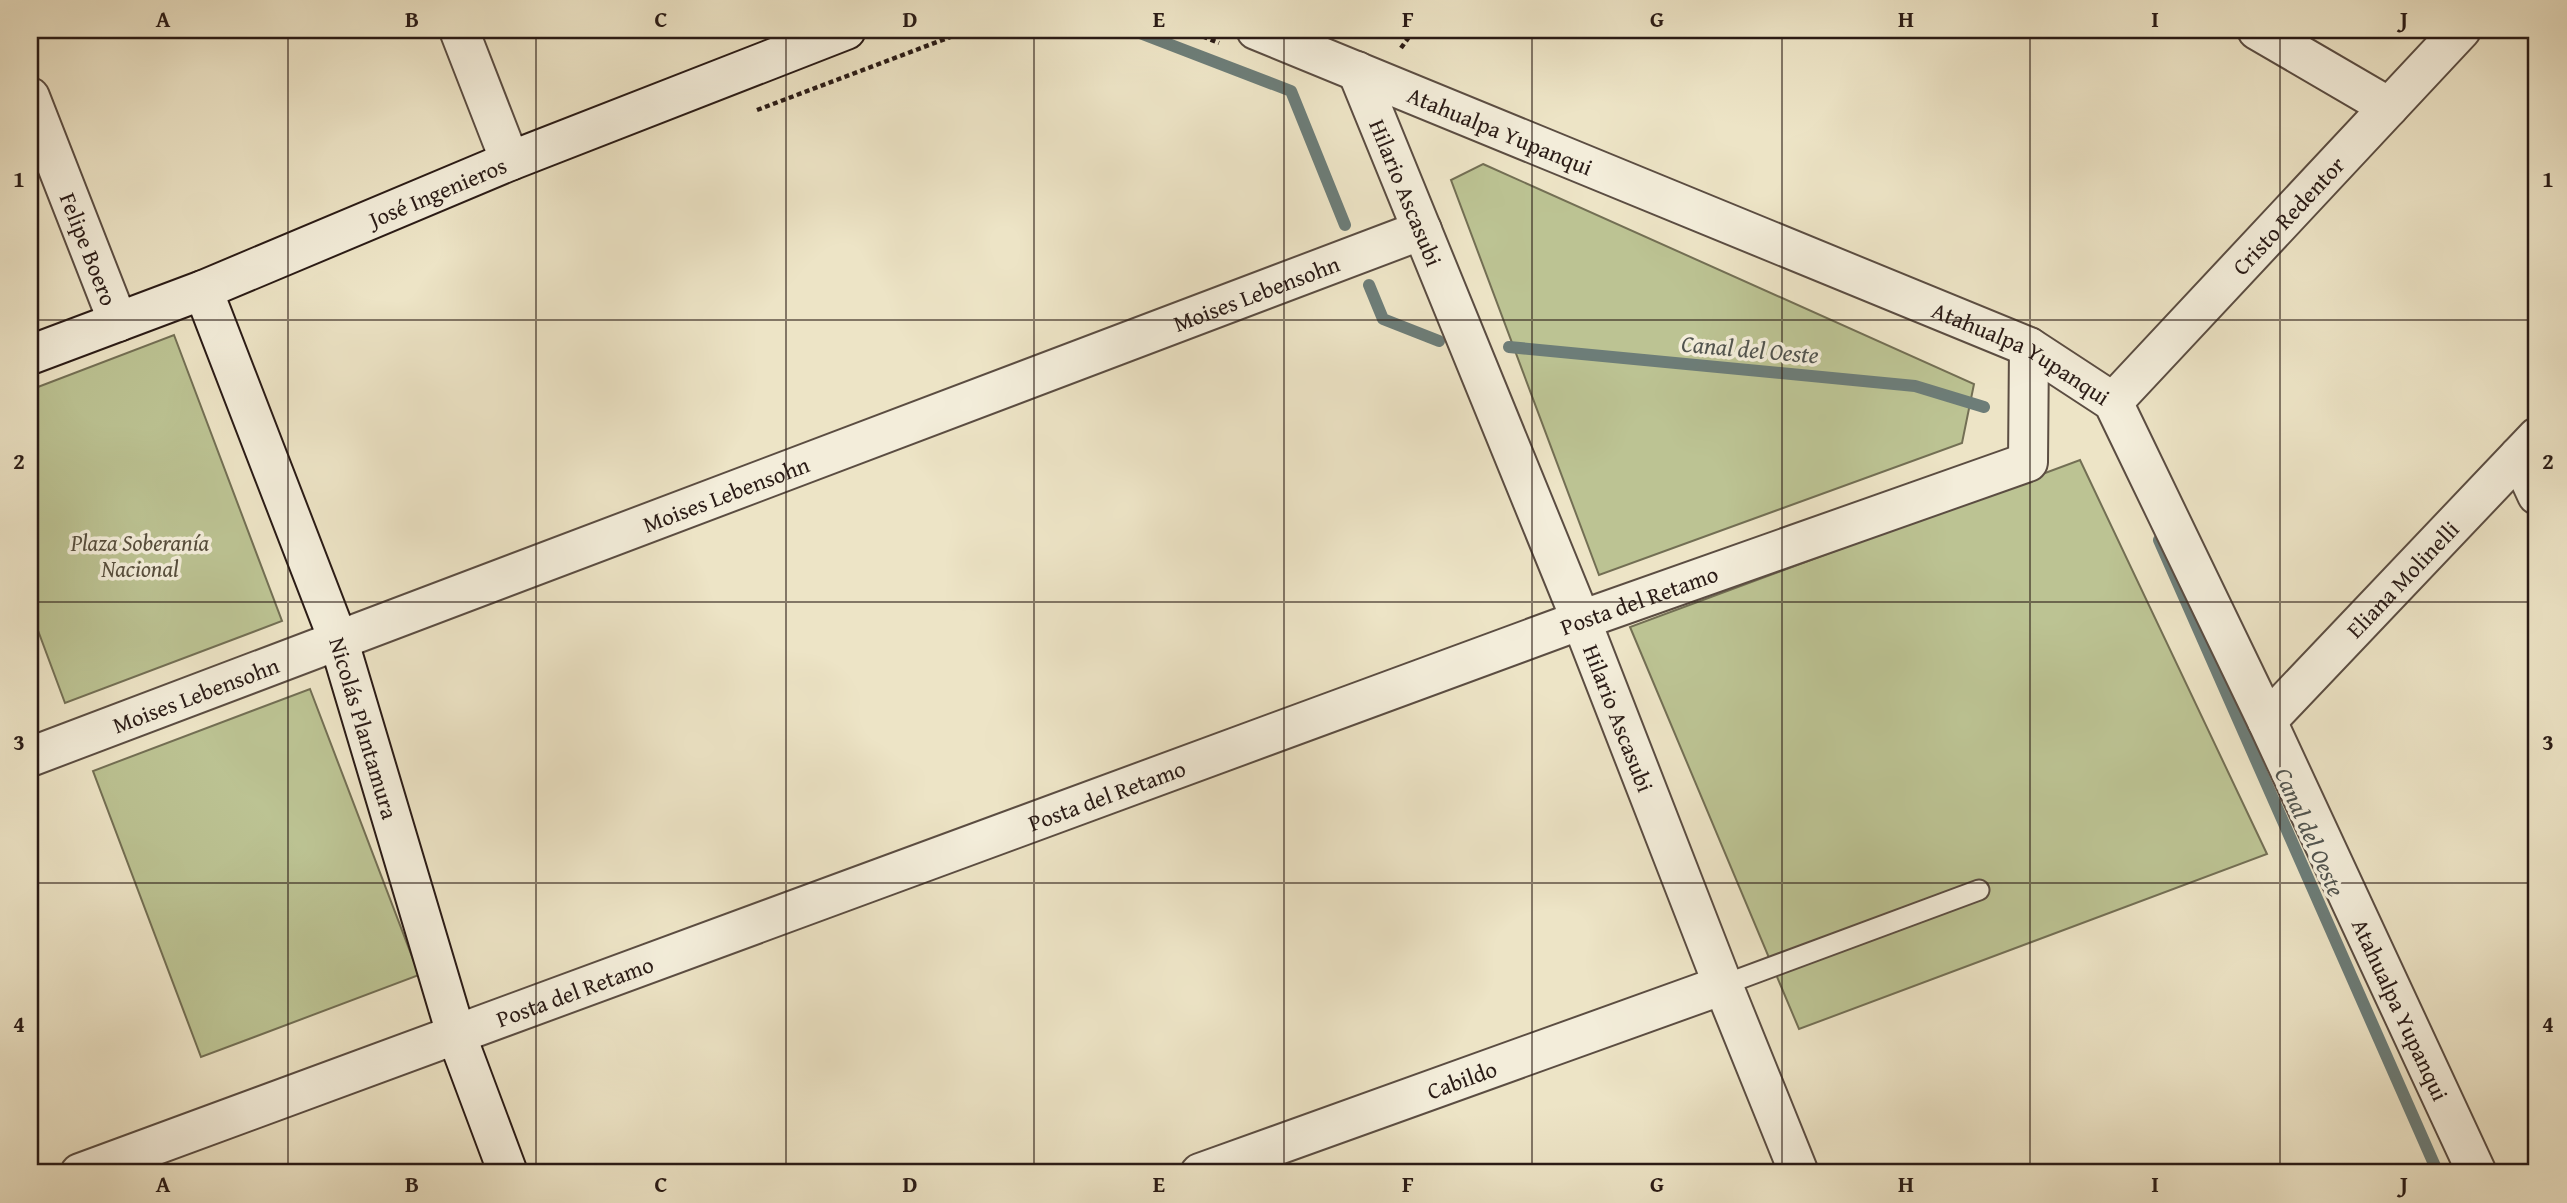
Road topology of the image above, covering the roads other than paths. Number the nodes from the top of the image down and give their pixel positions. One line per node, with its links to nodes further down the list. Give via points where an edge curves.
1 (459, 30): 9 (street)
2 (846, 30): 9 (street, José Ingenieros)
3 (1256, 30): 6 (street, Atahualpa Yupanqui)
4 (2258, 30): 8 (street)
5 (2461, 30): 8 (street, Cristo Redentor)
6 (1357, 71): 10 (street, Hilario Ascasubi); 13 (street, Atahualpa Yupanqui)
7 (30, 97): 12 (street, Felipe Boero)
8 (2389, 107): 15 (street, Cristo Redentor)
9 (510, 162): 11 (street, José Ingenieros)
10 (1422, 230): 18 (street, Hilario Ascasubi); 19 (street, Moises Lebensohn)
11 (202, 290): 12 (street, José Ingenieros); 19 (street, Nicolás Plantamura)
12 (118, 322): 14 (street, José Ingenieros)
13 (2029, 347): 15 (street, Atahualpa Yupanqui); 18 (street, Posta del Retamo, via 2028,461)
14 (30, 355)
15 (2113, 402): 20 (street, Atahualpa Yupanqui)
16 (2528, 447): 17 (street); 20 (street, Eliana Molinelli)
17 (2537, 495)
18 (1581, 620): 23 (street, Hilario Ascasubi); 24 (street, Posta del Retamo)
19 (339, 642): 21 (street, Moises Lebensohn); 24 (street, Nicolás Plantamura)
20 (2267, 721): 29 (street, Atahualpa Yupanqui)
21 (30, 757)
22 (1979, 890): 23 (lane)
23 (1723, 985): 27 (street, Cabildo); 28 (street, Hilario Ascasubi)
24 (456, 1034): 25 (street, Posta del Retamo); 26 (street, Nicolás Plantamura)
25 (80, 1173)
26 (508, 1173)
27 (1200, 1173)
28 (1799, 1173)
29 (2477, 1173)

